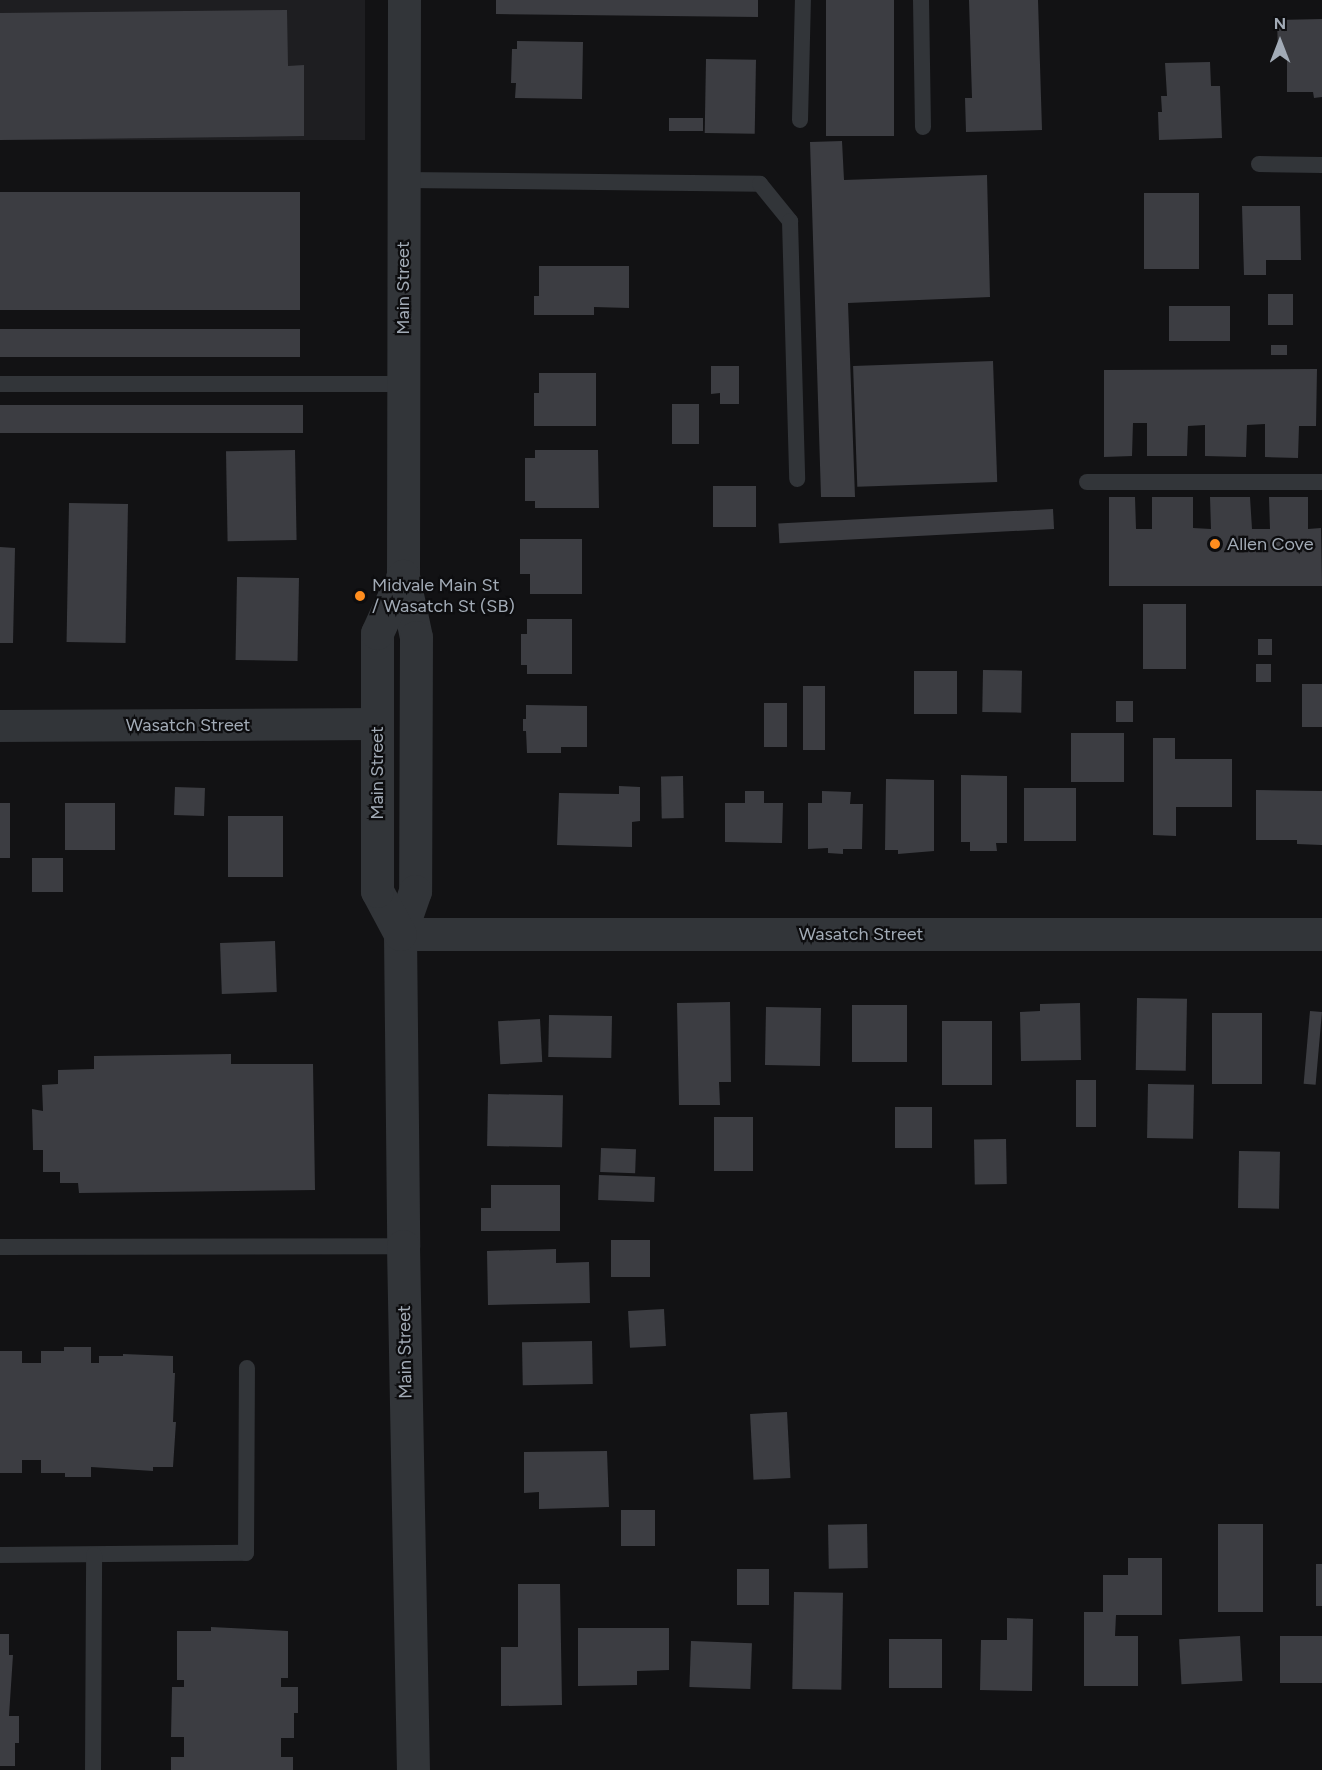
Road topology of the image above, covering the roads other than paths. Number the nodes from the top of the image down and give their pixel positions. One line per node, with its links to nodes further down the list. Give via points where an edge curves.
1 (404, 0): 8 (street, Main Street)
2 (803, 0): 4 (lane)
3 (921, 0): 5 (lane)
4 (800, 120)
5 (923, 127)
6 (1259, 164): 7 (lane)
7 (1322, 165)
8 (404, 180): 10 (street, Main Street); 11 (lane, via 760,184 790,221)
9 (0, 384): 10 (lane)
10 (403, 384): 14 (street, Main Street)
11 (797, 479)
12 (1087, 482): 13 (lane)
13 (1322, 482)
14 (403, 576): 15 (street, Main Street, via 377,633); 17 (street, Main Street, via 416,637 415,891)
15 (377, 724): 16 (street, Wasatch Street); 17 (street, Main Street, via 377,891)
16 (0, 726)
17 (400, 933): 18 (street, Wasatch Street); 19 (street, Main Street)
18 (1322, 933)
19 (403, 1246): 20 (lane); 25 (street, Main Street)
20 (0, 1247)
21 (247, 1368): 23 (lane, via 246,1553)
22 (0, 1555): 23 (lane)
23 (94, 1555): 24 (lane)
24 (93, 1770)
25 (413, 1770)

